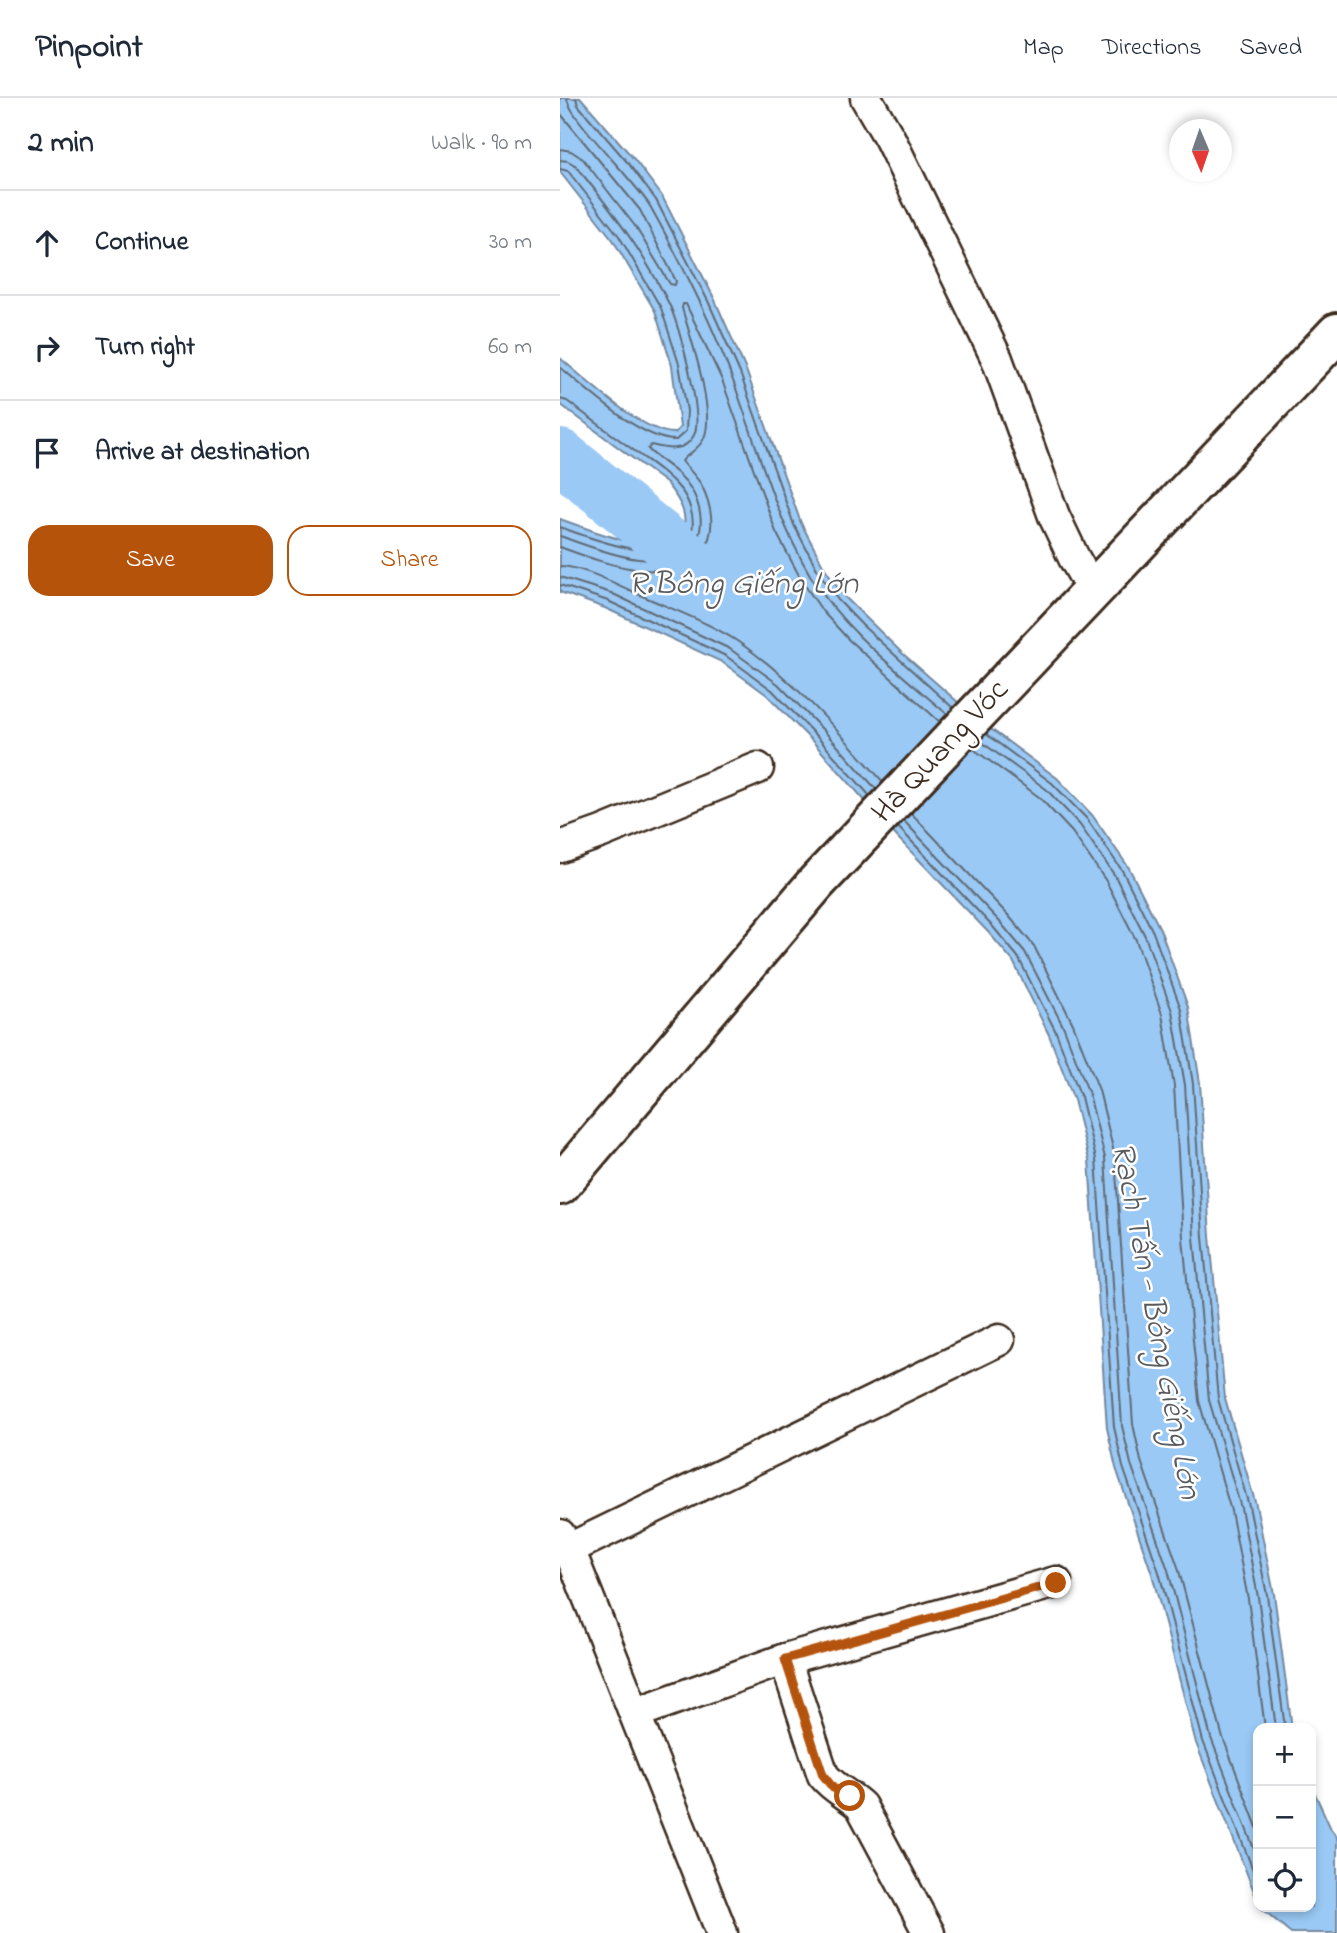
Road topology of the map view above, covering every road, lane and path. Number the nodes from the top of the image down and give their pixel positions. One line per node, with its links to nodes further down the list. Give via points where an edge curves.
1 (866, 98): 3 (street, via 997,359 1054,516)
2 (1337, 334): 3 (street, Hà Quang Vóc)
3 (1093, 591): 6 (street, Hà Quang Vóc, via 817,883)
4 (758, 768): 5 (street)
5 (560, 847)
6 (560, 1185)
7 (999, 1340): 8 (street)
8 (565, 1542): 11 (street)
9 (1056, 1583): 10 (street)
10 (785, 1659): 11 (street); 13 (street, via 823,1775 833,1788 861,1806)
11 (636, 1713): 12 (street)
12 (722, 1933)
13 (929, 1933)

